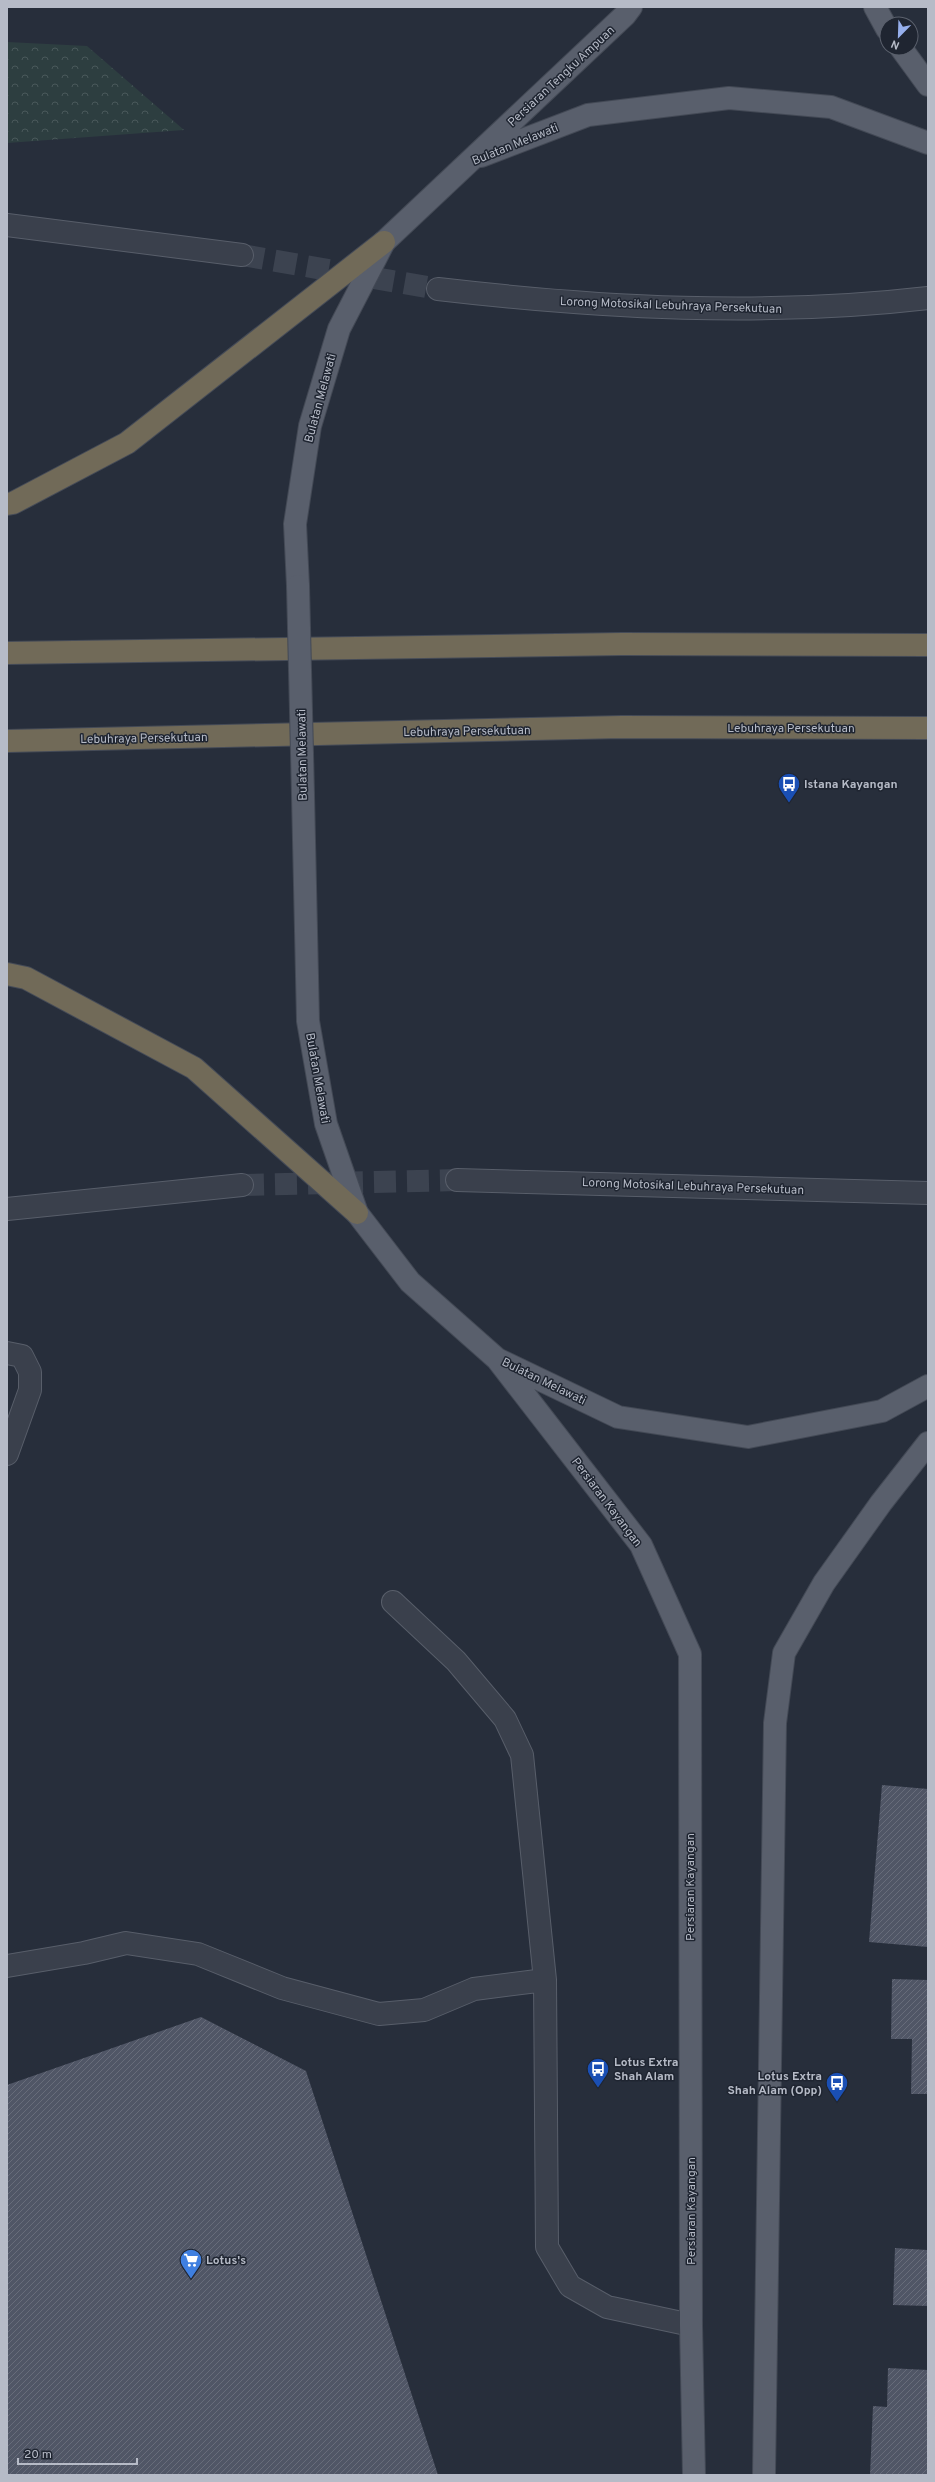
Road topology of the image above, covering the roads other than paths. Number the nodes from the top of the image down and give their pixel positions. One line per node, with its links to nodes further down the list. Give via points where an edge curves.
1 (631, 7): 7 (main road, Persiaran Tengku Ampuan)
2 (875, 7): 3 (main road)
3 (880, 16)
4 (907, 56): 5 (main road)
5 (928, 85)
6 (928, 143): 7 (main road, Bulatan Melawati, via 831,107 729,98 588,115)
7 (471, 160): 9 (main road, Bulatan Melawati)
8 (7, 225): 10 (lane)
9 (384, 242): 13 (highway, via 127,443); 23 (main road, Bulatan Melawati, bridge, via 339,329 310,426 295,524 308,1021 326,1124)
10 (242, 255)
11 (438, 290): 12 (lane, Lorong Motosikal Lebuhraya Persekutuan, via 621,305 764,310 880,304)
12 (928, 298)
13 (7, 504)
14 (928, 645): 15 (highway, via 622,644)
15 (7, 653)
16 (928, 728): 17 (highway, Lebuhraya Persekutuan, via 622,727)
17 (7, 741)
18 (7, 974): 23 (highway, via 26,978 194,1068)
19 (457, 1180): 21 (lane, Lorong Motosikal Lebuhraya Persekutuan)
20 (242, 1185): 22 (lane)
21 (928, 1193)
22 (7, 1209)
23 (357, 1213): 25 (main road, Bulatan Melawati, via 410,1282)
24 (7, 1353): 28 (lane, via 22,1356 30,1372 30,1390)
25 (497, 1359): 26 (main road, Bulatan Melawati, via 618,1417 748,1437 882,1410); 32 (main road, Persiaran Kayangan, via 641,1546 690,1654)
26 (928, 1386)
27 (928, 1443): 34 (main road, via 824,1583 784,1653 775,1723)
28 (7, 1454)
29 (393, 1602): 31 (lane, via 456,1660 505,1718 522,1755)
30 (7, 1966): 31 (lane, via 126,1943 198,1954 282,1988 379,2014 424,2010 474,1989)
31 (545, 1980): 32 (lane, via 547,2247 570,2286 607,2307)
32 (692, 2325): 33 (main road, Persiaran Kayangan)
33 (694, 2475)
34 (764, 2475)

